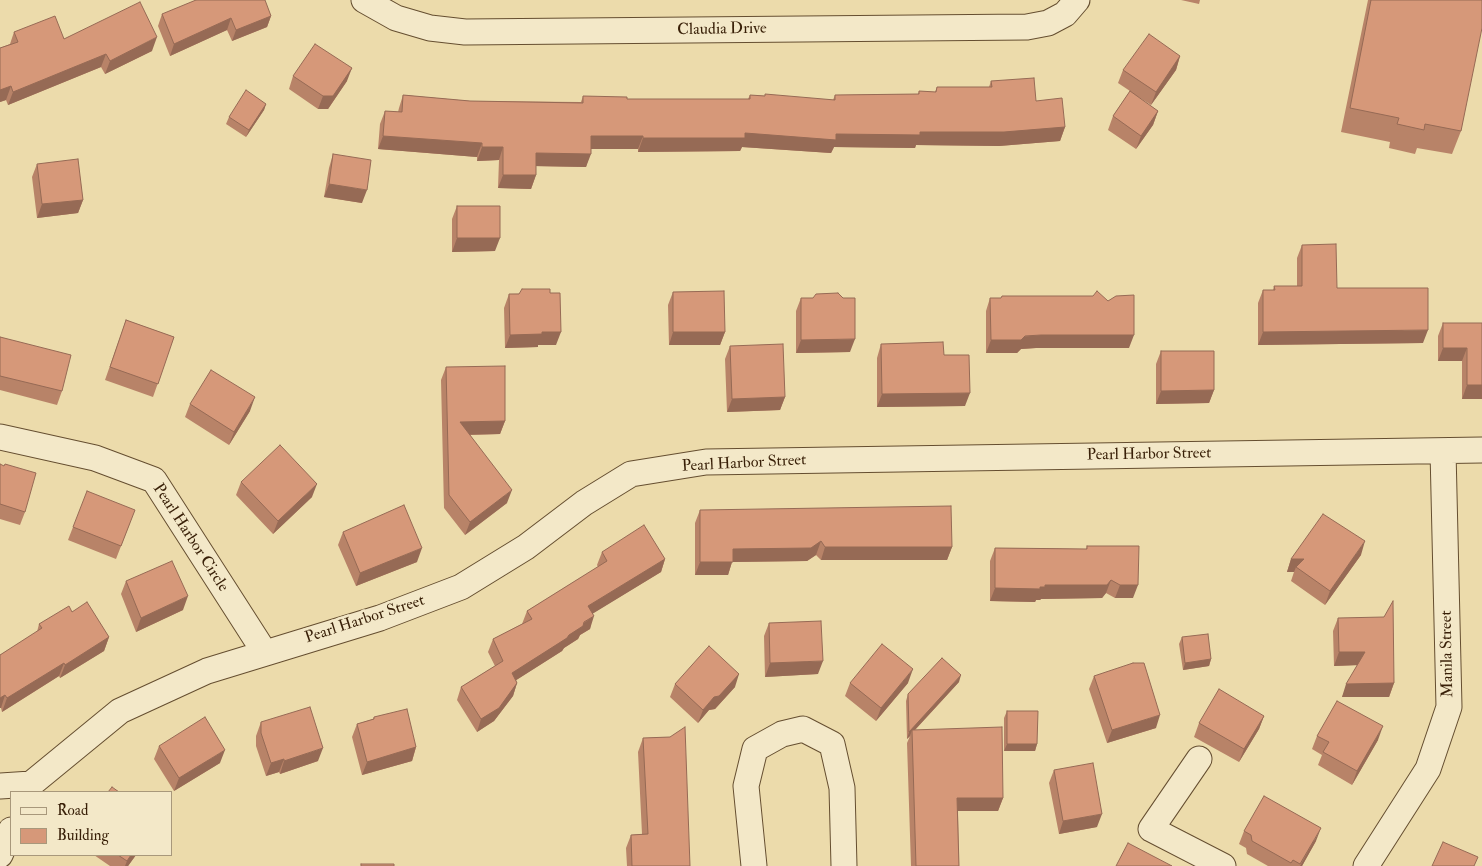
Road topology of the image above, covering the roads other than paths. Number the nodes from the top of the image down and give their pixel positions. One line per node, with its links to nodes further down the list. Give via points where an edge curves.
1 (364, 0): 2 (street, Claudia Drive, via 396,18 422,26 475,32 1026,27 1048,23 1065,14)
2 (1077, 0)
3 (0, 437): 6 (street, Pearl Harbor Circle, via 95,458 154,480)
4 (1482, 450): 5 (street, Pearl Harbor Street)
5 (1443, 451): 6 (street, Pearl Harbor Street, via 706,462 631,474 461,587 380,618); 15 (street, Manila Street, via 1449,707 1428,769)
6 (265, 653): 9 (street, Pearl Harbor Street, via 207,671 120,711)
7 (1199, 758): 14 (street, via 1151,829)
8 (0, 786): 9 (street, Pearl Harbor Street)
9 (29, 788)
10 (10, 832): 11 (street)
11 (0, 855)
12 (754, 866): 13 (street, via 746,786 755,749 782,734 803,729 832,744 842,788)
13 (844, 866)
14 (1223, 866)
15 (1366, 866)

